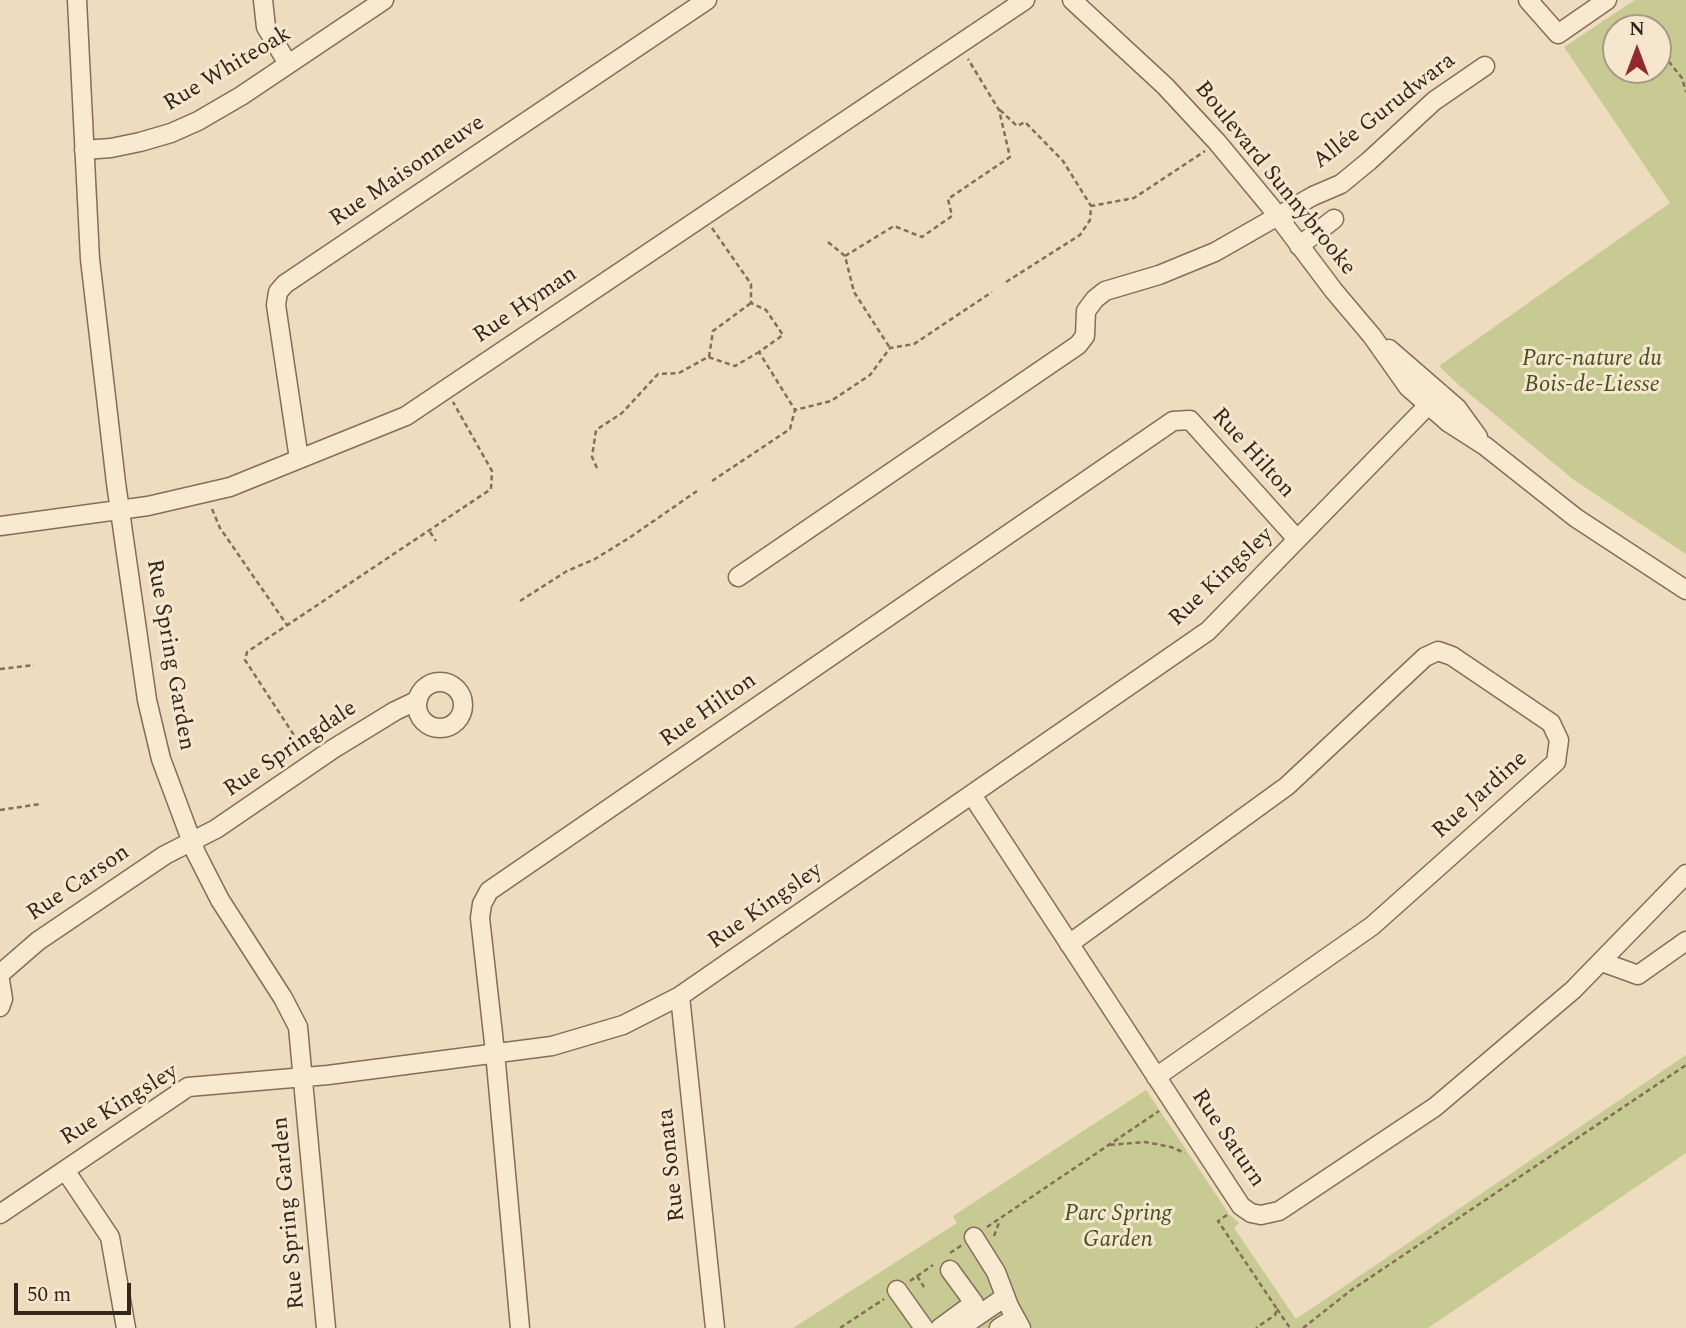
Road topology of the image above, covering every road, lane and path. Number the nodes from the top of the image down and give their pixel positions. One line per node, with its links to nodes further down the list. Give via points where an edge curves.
1 (77, 0): 15 (street, Rue Spring Garden)
2 (263, 0): 10 (street, via 267,27)
3 (384, 0): 10 (street, Rue Whiteoak)
4 (707, 0): 33 (street, Rue Maisonneuve, via 285,284 276,305)
5 (1025, 0): 9 (street, Rue Hyman)
6 (1072, 0): 19 (street, Boulevard Sunnybrooke, via 1177,99)
7 (1528, 0): 8 (street, via 1558,34)
8 (1607, 0)
9 (959, 44): 14 (path); 18 (street, Rue Hyman)
10 (288, 64): 15 (street, Rue Whiteoak, via 184,128 125,146)
11 (1485, 66): 19 (street, Allée Gurudwara, via 1434,101 1341,184)
12 (1672, 66): 13 (path)
13 (1686, 92)
14 (999, 110): 17 (path, via 1017,126 1025,122 1063,161); 23 (path, via 1010,157 948,198 953,216 922,237 894,226)
15 (83, 150): 38 (street, Rue Spring Garden, via 90,259)
16 (1201, 153): 17 (path, via 1134,198)
17 (1091, 206): 24 (path, via 1090,220 1080,235)
18 (704, 216): 26 (path, via 751,284); 30 (street, Rue Hyman)
19 (1278, 217): 22 (street, Boulevard Sunnybrooke); 43 (street, Allée Gurudwara, via 1214,252 1105,291 1086,311 1085,335 1078,345)
20 (1334, 219): 22 (street)
21 (828, 242): 23 (path)
22 (1299, 246): 31 (street, Boulevard Sunnybrooke, via 1350,311)
23 (845, 256): 27 (path, via 854,292)
24 (1006, 282)
25 (992, 292): 27 (path, via 914,344)
26 (751, 303): 28 (path, via 766,310 783,335); 29 (path, via 713,331)
27 (890, 348): 32 (path, via 870,375 831,401)
28 (759, 352): 29 (path, via 735,366); 32 (path)
29 (708, 357): 34 (path, via 679,373 658,374 622,414 596,430 592,457)
30 (446, 389): 33 (street, Rue Hyman, via 406,416); 40 (path, via 492,471 491,489)
31 (1434, 399): 41 (street, Rue Kingsley); 44 (street, Boulevard Sunnybrooke, via 1457,408 1485,446 1576,518)
32 (795, 410): 35 (path, via 790,429)
33 (299, 459): 37 (street, Rue Hyman)
34 (597, 467)
35 (712, 481)
36 (697, 491): 45 (path, via 629,538)
37 (206, 492): 38 (street, Rue Hyman); 46 (path, via 220,528)
38 (120, 510): 39 (street, Rue Hyman); 54 (street, Rue Spring Garden, via 151,722)
39 (0, 526)
40 (430, 531): 42 (path); 46 (path)
41 (1297, 539): 51 (street, Rue Kingsley, via 1208,631); 63 (street, Rue Hilton, via 1190,420 1173,421 489,891 480,918)
42 (436, 541)
43 (738, 577)
44 (1686, 590)
45 (520, 601)
46 (288, 625): 50 (path, via 247,652 245,660)
47 (34, 665): 48 (path)
48 (0, 669)
49 (418, 700): 50 (street, Rue Springdale)
50 (312, 764): 54 (street, Rue Springdale)
51 (972, 795): 57 (street, Rue Saturn); 61 (street, Rue Kingsley)
52 (41, 804): 53 (path)
53 (0, 810)
54 (191, 841): 59 (street, Rue Carson, via 38,941); 65 (street, Rue Spring Garden, via 220,900 292,1013)
55 (1686, 874): 58 (street, Rue Saturn)
56 (1686, 941): 58 (street, via 1638,975)
57 (1069, 944): 66 (street, Rue Saturn); 66 (street, Rue Jardine, via 1287,786 1425,657 1437,651 1452,656 1551,723 1559,740 1556,762 1372,926)
58 (1602, 962): 66 (street, Rue Saturn, via 1436,1107 1279,1211 1261,1215 1241,1206)
59 (0, 974)
60 (0, 980): 62 (street, via 4,999)
61 (680, 996): 63 (street, Rue Kingsley, via 623,1026 552,1046); 86 (street, Rue Sonata)
62 (0, 1007)
63 (495, 1052): 65 (street, Rue Kingsley); 85 (street, Rue Hilton)
64 (1686, 1065): 93 (path, via 1350,1291)
65 (303, 1077): 70 (street, Rue Kingsley, via 188,1087); 84 (street, Rue Spring Garden)
66 (1156, 1077)
67 (1161, 1109): 68 (path)
68 (1107, 1146): 69 (path, via 1156,1143); 73 (path)
69 (1194, 1158)
70 (65, 1170): 72 (street, Rue Kingsley); 83 (street, via 110,1237)
71 (1231, 1213): 81 (path, via 1218,1221)
72 (0, 1214)
73 (1001, 1217): 74 (path); 75 (path)
74 (974, 1237): 80 (street)
75 (992, 1243)
76 (950, 1270): 88 (street, via 974,1303)
77 (917, 1276): 78 (path)
78 (924, 1287)
79 (897, 1290): 87 (street)
80 (1005, 1297): 82 (street); 89 (street)
81 (1278, 1309): 91 (path); 92 (path)
82 (1018, 1323): 90 (street)
83 (126, 1328)
84 (326, 1328)
85 (520, 1328)
86 (715, 1328)
87 (924, 1328)
88 (940, 1328)
89 (960, 1328)
90 (999, 1328)
91 (1256, 1328)
92 (1290, 1328)
93 (1303, 1328)

